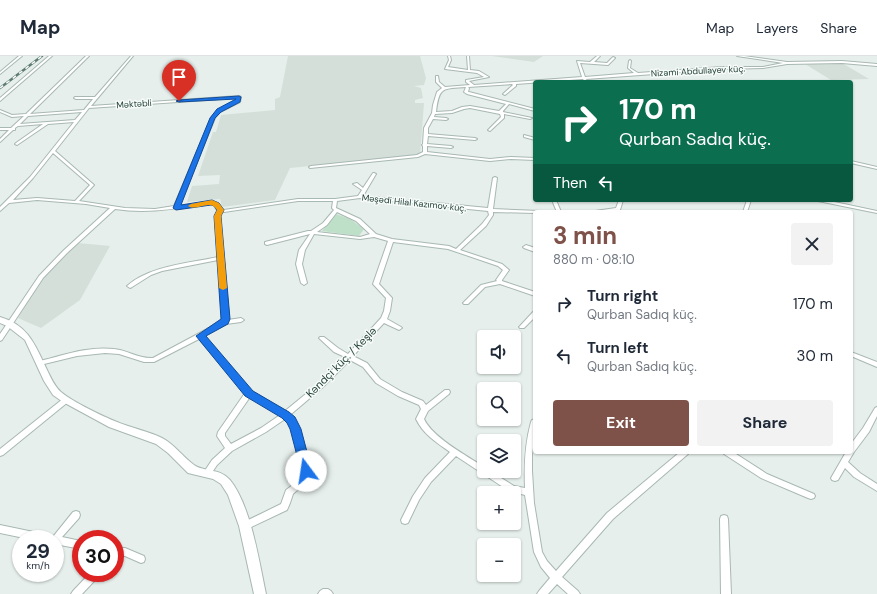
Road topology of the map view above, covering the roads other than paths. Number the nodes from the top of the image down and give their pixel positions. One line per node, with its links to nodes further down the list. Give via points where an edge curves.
1 (21, 56): 15 (street)
2 (51, 56): 27 (street)
3 (88, 56): 36 (street)
4 (132, 56): 26 (street)
5 (449, 56): 14 (street, via 446,68)
6 (468, 56): 14 (street)
7 (599, 56): 11 (street)
8 (738, 56): 12 (street)
9 (614, 58): 11 (street, via 608,64)
10 (630, 61): 16 (street, via 629,68)
11 (591, 63): 18 (street, via 578,62)
12 (787, 63): 13 (street, via 842,62); 16 (street, Nizami Abdullayev küç., via 763,68)
13 (877, 65)
14 (469, 70): 21 (street, via 487,77 467,81)
15 (0, 73)
16 (637, 74): 18 (street, Nizami Abdullayev küç.)
17 (437, 77): 22 (street)
18 (585, 80)
19 (533, 82): 20 (street, Nizami Abdullayev küç.)
20 (513, 83): 21 (street, Nizami Abdullayev küç.); 24 (street)
21 (473, 86): 23 (street, Nizami Abdullayev küç.)
22 (444, 88): 23 (street, Nizami Abdullayev küç.); 33 (street, via 439,92)
23 (467, 88): 28 (street, via 467,93)
24 (505, 94)
25 (76, 98): 26 (street)
26 (96, 98): 29 (street)
27 (0, 100)
28 (508, 104): 30 (street); 34 (street, via 502,109)
29 (88, 107): 32 (street); 73 (street, Məktəbli, via 239,97 239,101 219,110 212,118)
30 (533, 110)
31 (0, 111): 35 (street)
32 (85, 111): 36 (street); 41 (street)
33 (434, 113): 34 (street, via 470,107); 38 (street)
34 (502, 113): 39 (street); 46 (street, via 503,117)
35 (9, 115): 36 (street); 37 (street)
36 (28, 115): 43 (street)
37 (4, 117)
38 (432, 118): 40 (street); 47 (street)
39 (530, 118)
40 (446, 119)
41 (77, 121): 42 (street); 55 (street)
42 (47, 123): 43 (street); 52 (street)
43 (18, 125): 44 (street)
44 (14, 129): 45 (street); 51 (street)
45 (0, 130)
46 (490, 130)
47 (425, 135): 49 (street); 53 (street)
48 (525, 136): 50 (street)
49 (475, 139)
50 (533, 139)
51 (0, 141)
52 (17, 144)
53 (424, 145): 54 (street); 56 (street)
54 (451, 147)
55 (53, 151): 67 (street); 68 (street, via 92,186)
56 (425, 153): 57 (street, via 490,160); 59 (street, via 418,156)
57 (533, 159)
58 (853, 162): 60 (street)
59 (311, 167)
60 (877, 168)
61 (374, 174): 64 (street)
62 (495, 178): 76 (street)
63 (355, 184): 64 (street)
64 (364, 190): 65 (street)
65 (360, 197): 66 (street, Məşədi Hilal Kazımov küç.); 76 (street, Məşədi Hilal Kazımov küç.)
66 (334, 200): 74 (street, Məşədi Hilal Kazımov küç., via 298,200); 75 (street)
67 (9, 202): 68 (street, Məşədi Hilal Kazımov küç., via 37,199); 71 (street)
68 (76, 202): 72 (street, Məşədi Hilal Kazımov küç.)
69 (620, 202): 77 (street, via 618,209)
70 (828, 202): 79 (street)
71 (1, 208)
72 (113, 208): 73 (street, Məşədi Hilal Kazımov küç.); 98 (street, via 41,277)
73 (176, 208): 74 (street, Məşədi Hilal Kazımov küç., via 212,202)
74 (220, 210): 87 (street, via 217,216)
75 (336, 210): 80 (street, via 324,224); 81 (street, via 358,220)
76 (490, 210): 78 (street, Məşədi Hilal Kazımov küç.); 86 (street, via 484,225)
77 (610, 210)
78 (533, 212)
79 (877, 212)
80 (312, 232): 81 (street, via 360,238); 83 (street); 89 (street, via 302,250 299,264)
81 (374, 235): 82 (street)
82 (390, 240): 86 (street); 96 (street, Kəndçi küç. / Keşlə, via 376,284 389,298)
83 (267, 243)
84 (526, 247): 85 (street)
85 (533, 249)
86 (457, 250): 88 (street, via 504,266 506,271)
87 (220, 258): 90 (street, via 161,270); 97 (street)
88 (500, 282): 91 (street); 92 (street, via 483,286)
89 (304, 283)
90 (130, 286)
91 (533, 293)
92 (466, 303)
93 (533, 315): 99 (street)
94 (0, 320): 98 (street)
95 (241, 320): 97 (street)
96 (383, 320): 100 (street); 105 (street, Kəndçi küç. / Keşlə)
97 (225, 322): 101 (street)
98 (10, 324): 103 (street); 106 (street, via 28,339)
99 (522, 327)
100 (399, 328)
101 (200, 336): 106 (street, via 154,360 147,361 122,353 102,351 80,353); 109 (street)
102 (322, 338): 105 (street, via 336,350)
103 (0, 339)
104 (853, 355): 107 (street)
105 (350, 356): 111 (street, via 368,367 378,382 421,403); 113 (street, Kəndçi küç. / Keşlə)
106 (40, 363): 110 (street, via 56,393)
107 (877, 365)
108 (447, 392): 111 (street)
109 (249, 393): 113 (street); 116 (street, via 222,432 221,436)
110 (66, 400): 118 (street); 124 (street, via 112,424 159,441 192,470)
111 (425, 410): 117 (street, via 420,422)
112 (877, 410): 115 (street)
113 (286, 415): 116 (street, Kəndçi küç. / Keşlə); 133 (street, via 296,429 307,477 305,482 289,492 284,507)
114 (533, 431): 128 (street, via 529,450)
115 (853, 447)
116 (229, 448): 124 (street, Kəndçi küç. / Keşlə, via 214,462)
117 (455, 452): 123 (street); 132 (street, via 428,480)
118 (0, 453)
119 (683, 454): 139 (street, via 610,516)
120 (730, 454): 129 (street, via 764,476)
121 (848, 454): 122 (street)
122 (844, 463): 126 (street); 127 (street)
123 (477, 466)
124 (208, 472): 133 (street, via 215,474 229,486)
125 (495, 478): 128 (street, via 512,489)
126 (835, 478)
127 (877, 488)
128 (529, 492): 139 (street, via 540,560)
129 (811, 496)
130 (76, 515): 135 (street)
131 (724, 519): 147 (street)
132 (405, 520)
133 (245, 526): 142 (street)
134 (0, 529): 136 (street)
135 (63, 530)
136 (12, 532)
137 (124, 552): 138 (street)
138 (141, 560)
139 (556, 577): 145 (street); 146 (street)
140 (87, 582): 141 (street)
141 (76, 594)
142 (260, 594)
143 (322, 594): 144 (street)
144 (328, 594)
145 (542, 594)
146 (575, 594)
147 (726, 594)

